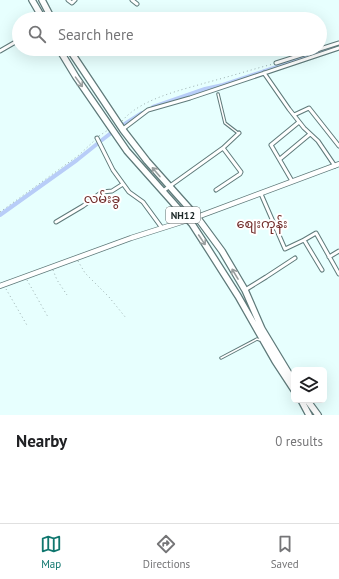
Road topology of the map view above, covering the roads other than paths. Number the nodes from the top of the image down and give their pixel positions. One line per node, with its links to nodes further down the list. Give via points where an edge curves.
1 (42, 0): 8 (highway)
2 (68, 0): 3 (street, via 72,3)
3 (75, 0)
4 (132, 0): 6 (street)
5 (34, 1): 7 (highway)
6 (136, 4)
7 (40, 12)
8 (48, 12)
9 (339, 43): 11 (street)
10 (12, 44): 13 (street)
11 (327, 47)
12 (339, 48): 14 (street)
13 (0, 51)
14 (327, 52)
15 (63, 56): 36 (highway, NH12, one-way to 36, via 127,151)
16 (74, 56): 24 (highway, NH12)
17 (298, 56): 19 (street)
18 (315, 56): 20 (street)
19 (276, 63)
20 (264, 73): 22 (street); 24 (street, via 148,110)
21 (218, 94): 25 (lane, via 225,123)
22 (294, 115): 23 (street); 28 (street, via 309,108)
23 (300, 122): 26 (street); 30 (street, via 271,145)
24 (123, 130): 34 (highway, NH12, one-way to 24)
25 (239, 133): 29 (street)
26 (310, 134): 30 (street); 31 (street)
27 (96, 138): 33 (street)
28 (339, 146)
29 (223, 148): 34 (street); 35 (street, via 241,172)
30 (280, 159): 32 (street)
31 (337, 165): 32 (street)
32 (292, 181): 37 (street)
33 (123, 184): 40 (street, via 112,191 102,192); 41 (street, via 143,202)
34 (170, 188): 36 (street); 38 (highway, NH12)
35 (216, 190)
36 (163, 191): 39 (highway, NH12)
37 (261, 194): 38 (street); 42 (street, via 285,249)
38 (197, 217): 39 (street); 49 (highway, NH12, one-way to 38, via 222,251)
39 (186, 219): 41 (street); 50 (highway, NH12, one-way to 50, via 207,247)
40 (56, 222)
41 (162, 228): 48 (street)
42 (304, 240): 44 (street, via 316,233); 46 (street)
43 (339, 251): 44 (street)
44 (329, 257): 47 (street)
45 (295, 258): 49 (street)
46 (322, 270)
47 (339, 274)
48 (2, 285)
49 (245, 290): 52 (highway, NH12, via 262,329)
50 (264, 341): 51 (lane, via 257,339); 53 (highway, NH12)
51 (221, 358)
52 (291, 377)
53 (291, 385)
54 (302, 403): 56 (highway)
55 (309, 403): 57 (highway)
56 (309, 415)
57 (318, 415)

